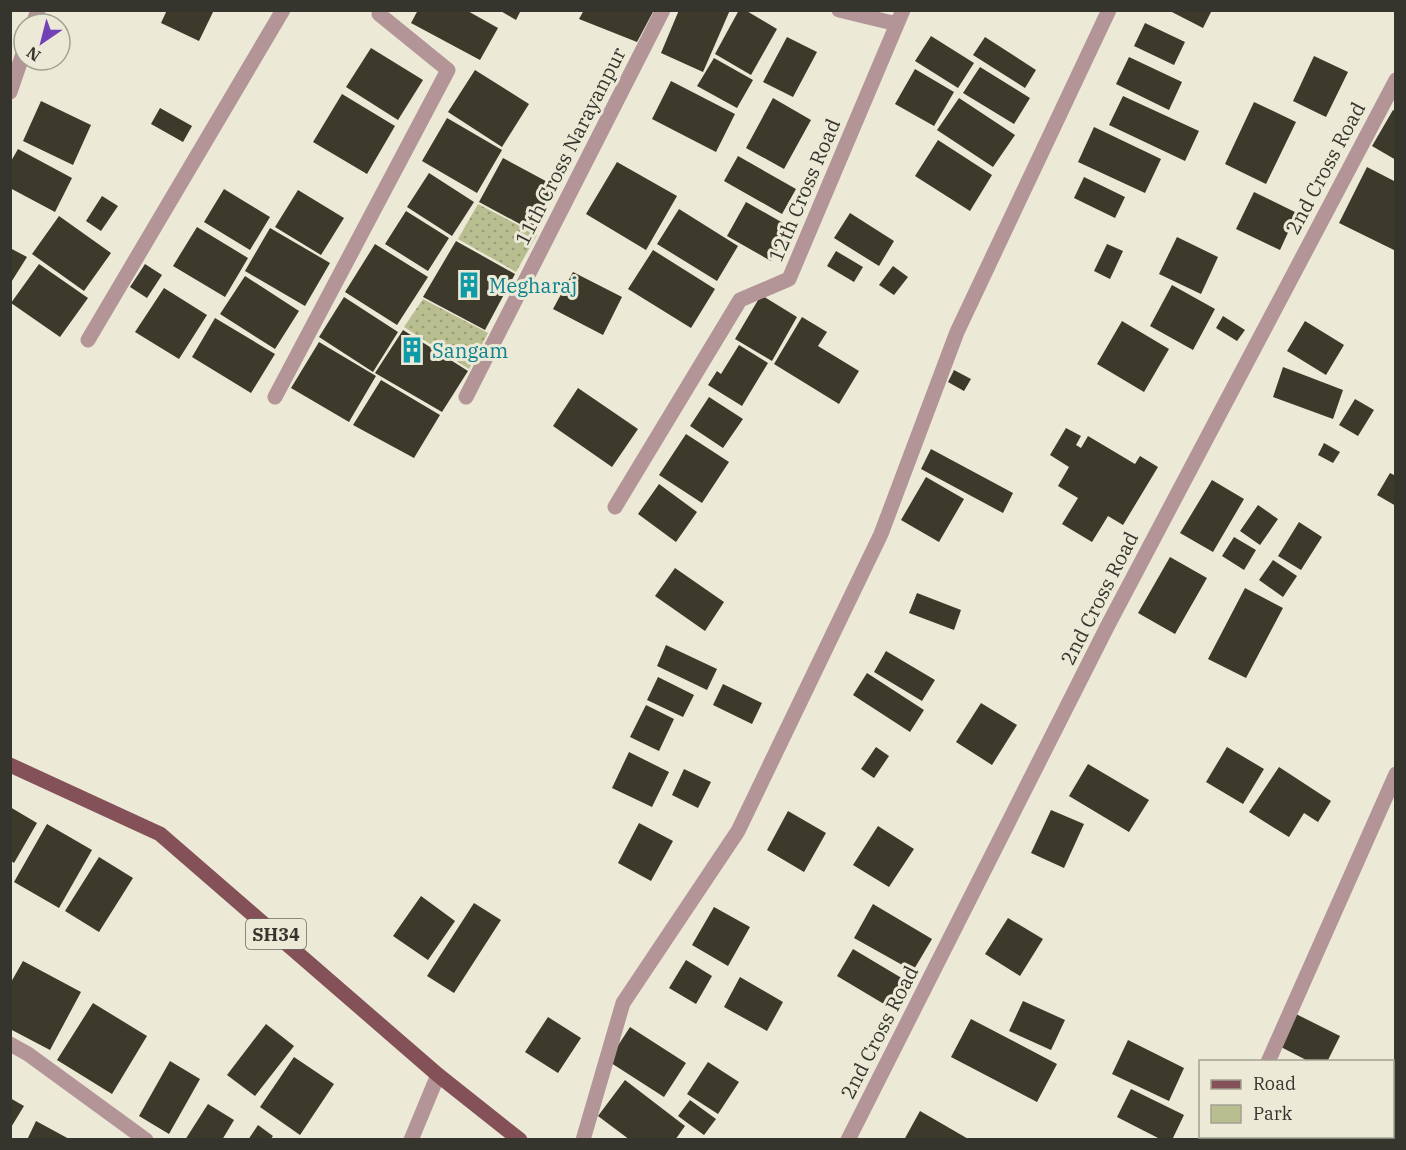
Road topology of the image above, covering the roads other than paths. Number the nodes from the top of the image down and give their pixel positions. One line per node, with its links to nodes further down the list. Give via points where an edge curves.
1 (283, 10): 10 (street)
2 (663, 10): 12 (street, 11th Cross Narayanpur)
3 (839, 10): 6 (street)
4 (1109, 10): 22 (street, via 957,332 881,534 738,831 623,1003)
5 (377, 12): 11 (street, via 448,70)
6 (900, 17): 13 (street, 12th Cross Road, via 789,279 740,300)
7 (17, 72): 9 (street)
8 (1395, 80): 23 (street, 2nd Cross Road, via 1108,625)
9 (10, 92)
10 (88, 340)
11 (275, 397)
12 (466, 397)
13 (615, 507)
14 (10, 765): 18 (main road, SH34, via 160,834)
15 (1395, 774): 17 (street)
16 (10, 1044): 19 (street)
17 (1269, 1060)
18 (438, 1075): 20 (street); 21 (main road, SH34)
19 (146, 1140)
20 (411, 1140)
21 (520, 1140)
22 (583, 1140)
23 (848, 1140)

